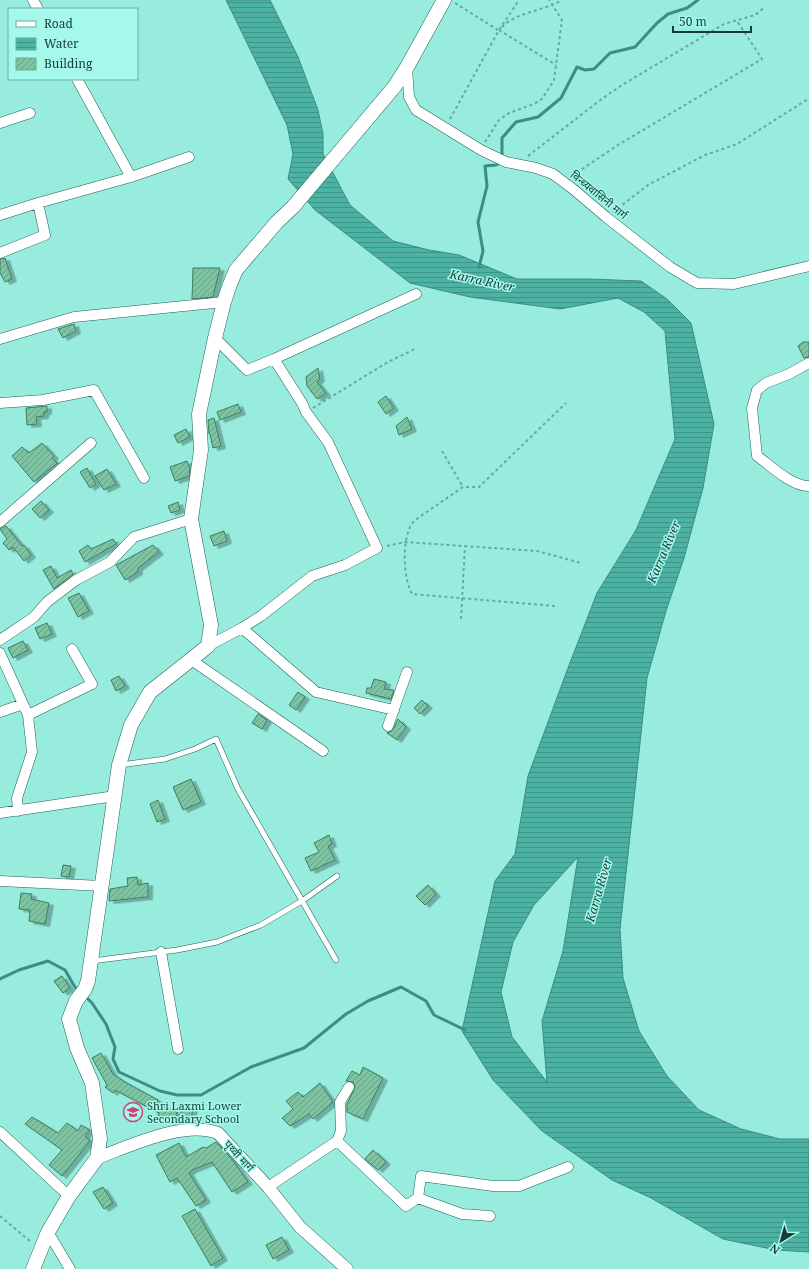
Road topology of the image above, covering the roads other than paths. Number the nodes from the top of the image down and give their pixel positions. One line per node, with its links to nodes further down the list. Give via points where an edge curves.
1 (444, 0): 2 (main road)
2 (407, 67): 11 (street, विन्ध्यवासिनी मार्ग, via 409,97 416,110 481,150 506,162 553,174 670,267 697,283 734,284); 13 (main road, via 395,86 236,270)
3 (78, 80): 7 (street)
4 (30, 113): 5 (street)
5 (0, 123)
6 (189, 157): 7 (street)
7 (131, 177): 8 (street)
8 (38, 203): 9 (street); 10 (street, via 45,235)
9 (0, 215)
10 (0, 253)
11 (809, 266)
12 (416, 294): 16 (street)
13 (224, 302): 14 (main road); 15 (street, via 74,317)
14 (214, 338): 16 (street, via 247,370); 22 (main road, via 199,414 201,450)
15 (0, 339)
16 (274, 359): 24 (street, via 306,412 328,442 377,548 345,565 312,576)
17 (809, 363): 21 (street, via 766,383 757,390 752,408 757,456 781,475 803,486)
18 (0, 403): 20 (street, via 43,400 94,390)
19 (91, 443): 23 (street)
20 (144, 478)
21 (809, 486)
22 (191, 519): 25 (street, via 134,537 110,562 76,580 47,602 34,617); 26 (main road, via 211,625)
23 (0, 522)
24 (242, 628): 26 (street); 32 (street, via 316,692)
25 (0, 640)
26 (208, 646): 29 (main road)
27 (72, 649): 34 (street, via 92,684)
28 (0, 653): 31 (street)
29 (190, 659): 36 (street); 37 (main road, via 150,692 131,725)
30 (407, 672): 32 (street)
31 (23, 704): 33 (street); 34 (street)
32 (394, 710): 35 (street)
33 (0, 712)
34 (28, 715): 39 (street, via 32,752 17,798)
35 (388, 726)
36 (323, 751)
37 (119, 765): 38 (main road); 44 (lane, via 165,759 216,739 238,789)
38 (115, 796): 39 (street); 43 (main road)
39 (18, 811): 40 (street)
40 (0, 813)
41 (337, 876): 44 (lane)
42 (0, 881): 43 (street)
43 (102, 886): 47 (main road)
44 (302, 901): 45 (lane, via 261,925 217,942); 46 (lane)
45 (161, 952): 47 (lane); 48 (street)
46 (336, 960)
47 (91, 961): 52 (main road, via 85,989 76,1001 69,1019 77,1048 92,1083 100,1139)
48 (178, 1049)
49 (349, 1087): 51 (street, via 340,1102 341,1131)
50 (0, 1132): 55 (street)
51 (337, 1141): 54 (street); 56 (street, via 406,1206)
52 (97, 1158): 54 (street, पृथ्वी मार्ग, via 157,1136 192,1129 210,1130 218,1133); 55 (main road)
53 (568, 1167): 56 (street, via 519,1186 493,1186 421,1176)
54 (268, 1186): 61 (street, पृथ्वी मार्ग, via 300,1227)
55 (69, 1196): 58 (main road)
56 (418, 1198): 57 (street, via 462,1214)
57 (490, 1216)
58 (48, 1232): 59 (main road); 60 (street)
59 (33, 1269)
60 (70, 1269)
61 (347, 1269)

